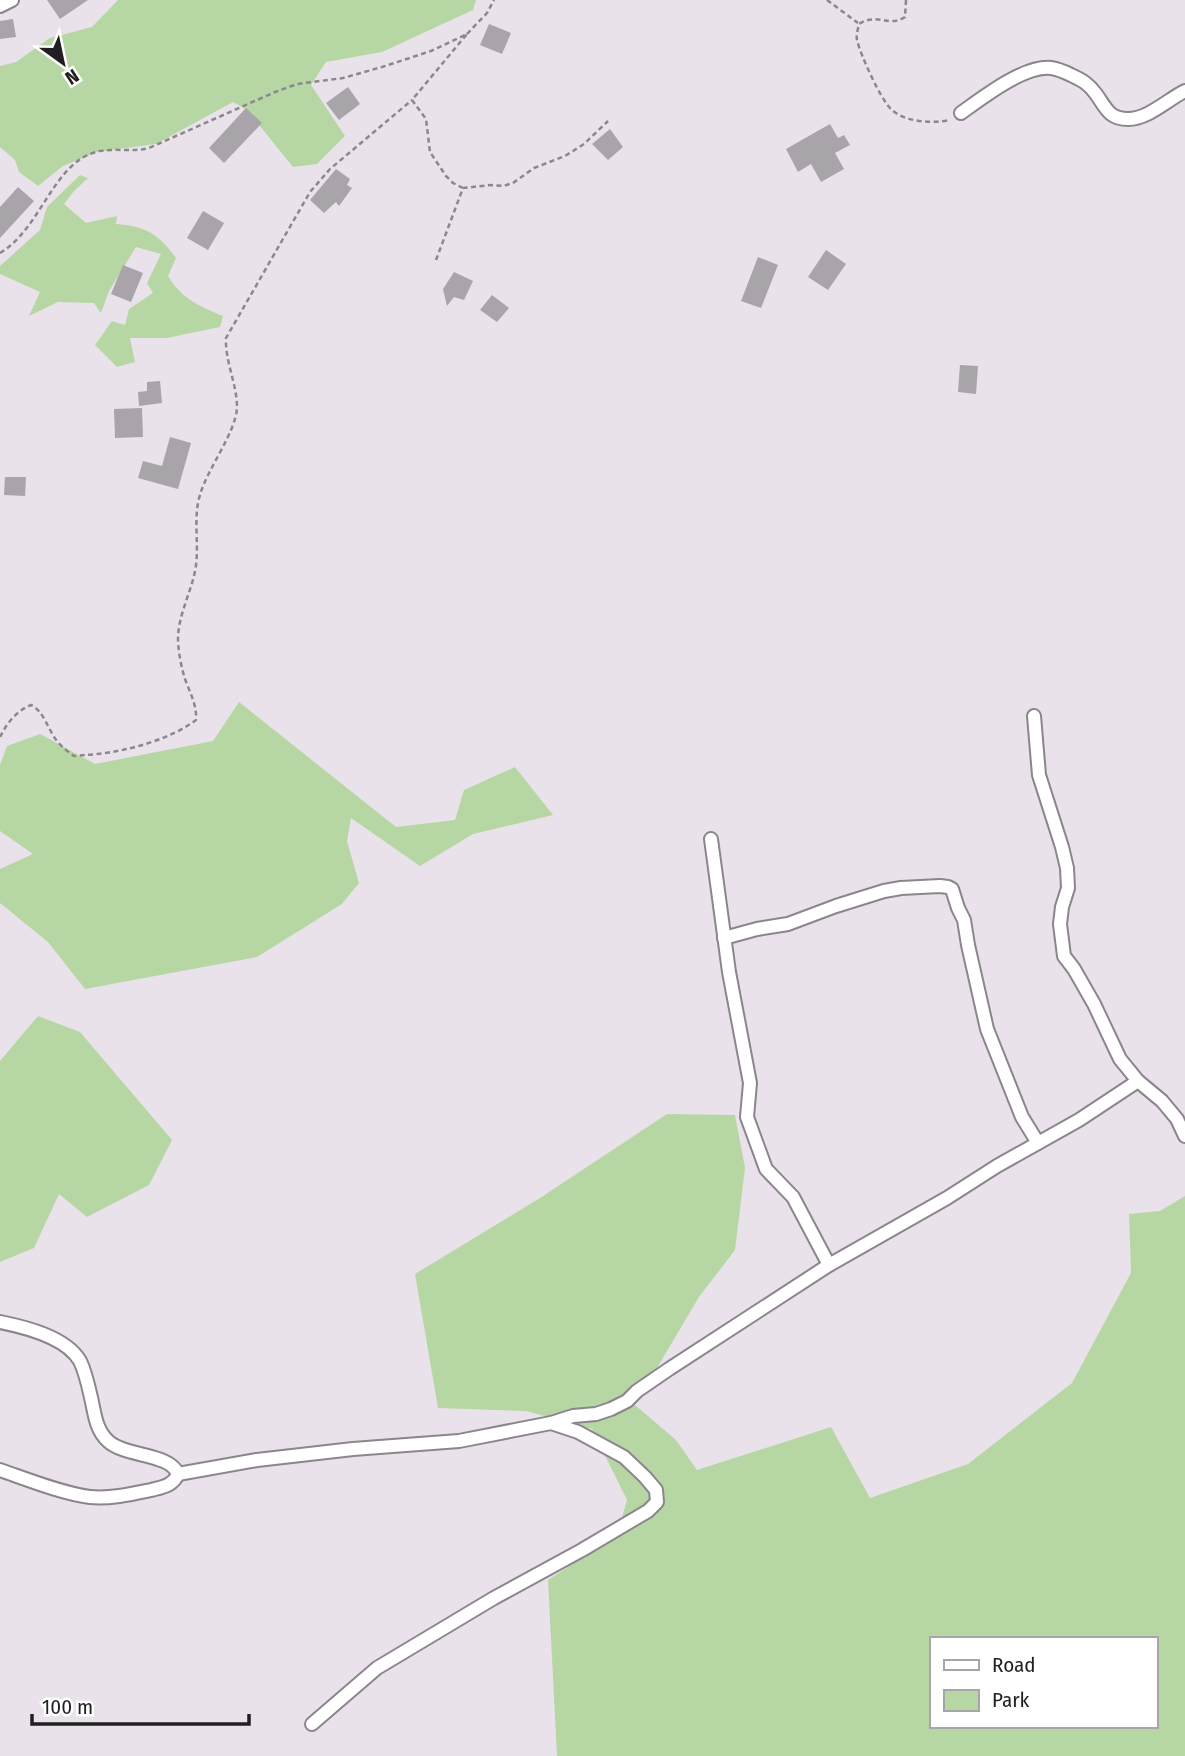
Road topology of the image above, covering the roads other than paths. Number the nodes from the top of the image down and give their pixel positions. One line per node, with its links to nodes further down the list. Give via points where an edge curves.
1 (12, 0): 2 (street)
2 (0, 6)
3 (1185, 91): 4 (street, via 1141,117 1118,118 1111,116 1085,81 1049,67 1013,79)
4 (961, 113)
5 (1034, 716): 8 (street, via 1039,775 1067,868 1069,888 1060,924 1064,957 1126,1069)
6 (711, 839): 7 (street)
7 (724, 939): 10 (street, via 788,924 884,891 948,887 964,920 987,1030 1022,1117); 11 (street, via 750,1083 747,1117 766,1169 793,1197)
8 (1139, 1081): 9 (street, via 1162,1101); 10 (street)
9 (1185, 1136)
10 (1038, 1143): 11 (street)
11 (829, 1265): 13 (street, via 669,1368 627,1401 596,1414)
12 (0, 1322): 15 (street, via 65,1345 85,1374 97,1427 106,1440 116,1448 165,1461)
13 (551, 1423): 15 (street, via 459,1441 284,1457); 16 (street, via 624,1457 656,1490 657,1502 377,1668)
14 (0, 1470): 15 (street, via 90,1497 166,1486)
15 (178, 1474)
16 (312, 1724)

